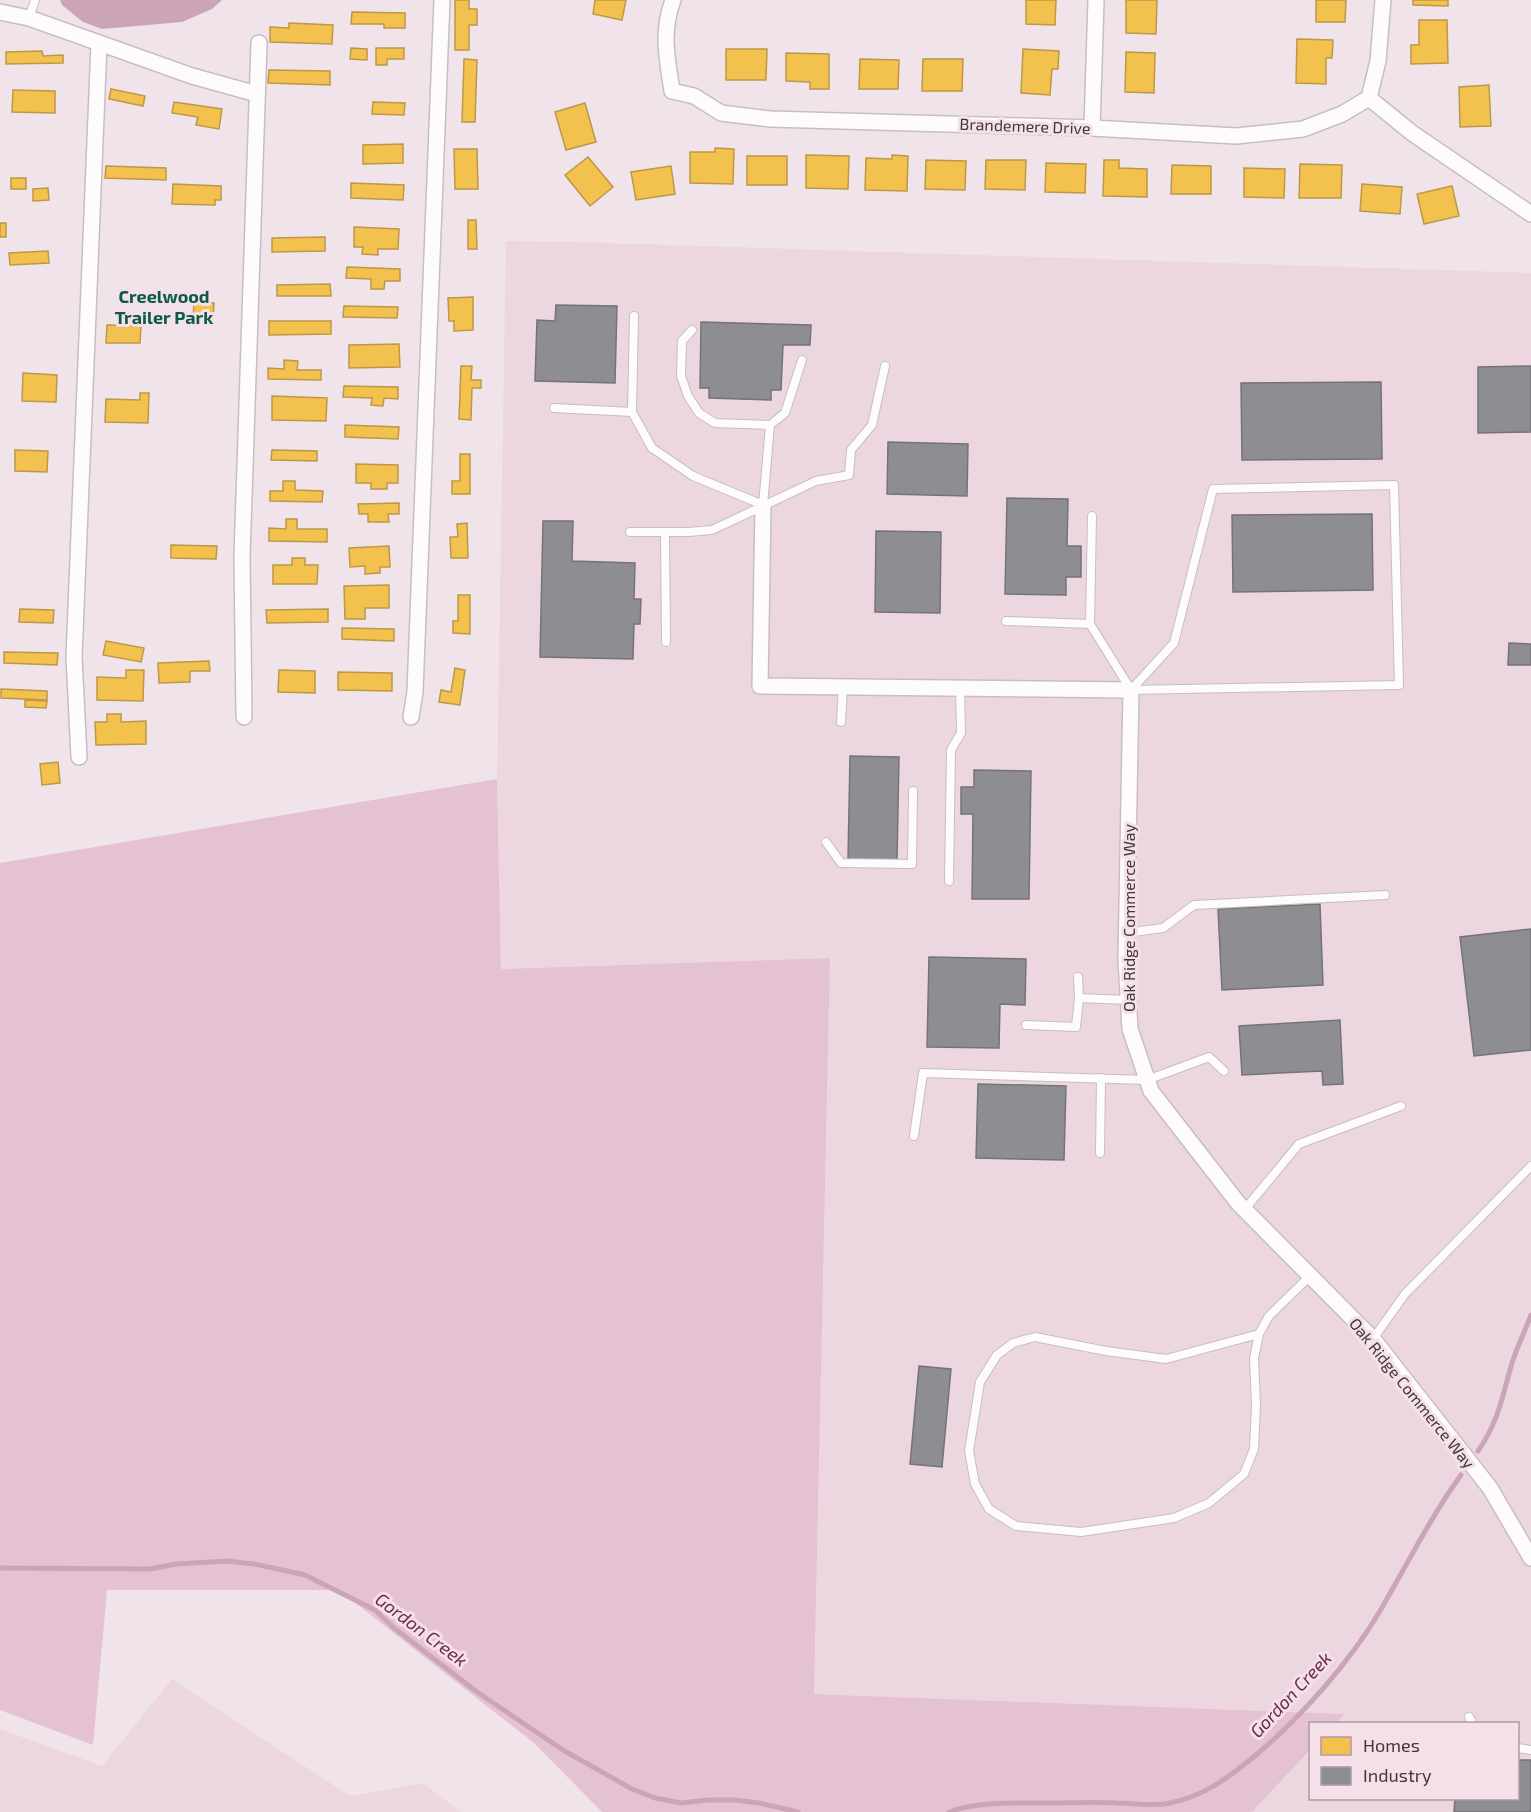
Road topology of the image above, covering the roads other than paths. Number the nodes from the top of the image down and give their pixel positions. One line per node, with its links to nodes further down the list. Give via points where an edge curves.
1 (35, 0): 7 (lane)
2 (442, 0): 32 (street)
3 (673, 0): 12 (street, Brandemere Drive, via 665,38 672,91 694,96 721,113 770,119)
4 (1096, 0): 12 (street)
5 (1383, 0): 11 (street, via 1378,61)
6 (0, 12): 7 (street)
7 (29, 18): 8 (street)
8 (99, 43): 10 (street); 34 (street, via 74,657)
9 (259, 43): 10 (street)
10 (257, 94): 31 (street, via 242,557)
11 (1369, 98): 12 (street, Brandemere Drive, via 1342,114 1303,129 1236,136); 13 (street, via 1412,133)
12 (1092, 128)
13 (1531, 214)
14 (634, 316): 19 (lane)
15 (692, 330): 20 (lane, via 682,341 681,376 699,413 715,423)
16 (802, 360): 20 (lane, via 785,413)
17 (885, 366): 21 (lane, via 872,425 851,450 849,475 816,481)
18 (554, 408): 19 (lane)
19 (632, 412): 21 (lane, via 652,448 693,476)
20 (770, 425): 21 (lane)
21 (763, 506): 24 (lane, via 712,530); 28 (street, via 760,686)
22 (1092, 516): 26 (lane)
23 (630, 532): 24 (lane)
24 (665, 532): 27 (lane)
25 (1006, 621): 26 (lane)
26 (1090, 624): 30 (lane)
27 (666, 642)
28 (843, 687): 29 (street); 33 (lane)
29 (960, 688): 30 (street); 37 (lane, via 961,733 951,750)
30 (1131, 690): 30 (lane, via 1399,685 1394,485 1213,489 1174,643); 39 (street, Oak Ridge Commerce Way)
31 (244, 717)
32 (411, 717)
33 (841, 722)
34 (79, 757)
35 (913, 791): 36 (lane, via 912,864 841,863)
36 (826, 842)
37 (949, 881)
38 (1385, 895): 39 (lane, via 1194,905 1163,928)
39 (1126, 933): 42 (street, Oak Ridge Commerce Way)
40 (1078, 977): 41 (lane)
41 (1079, 998): 42 (lane); 43 (lane, via 1076,1027)
42 (1128, 1000): 46 (street, Oak Ridge Commerce Way, via 1130,1029)
43 (1026, 1025)
44 (1224, 1071): 46 (lane, via 1209,1057)
45 (1101, 1078): 46 (lane); 48 (lane, via 923,1073); 49 (lane)
46 (1147, 1080): 51 (street, Oak Ridge Commerce Way, via 1151,1091)
47 (1401, 1106): 51 (lane, via 1299,1144)
48 (914, 1136)
49 (1100, 1153)
50 (1531, 1166): 54 (lane, via 1405,1294)
51 (1245, 1209): 52 (street, Oak Ridge Commerce Way)
52 (1310, 1276): 53 (lane, via 1269,1316); 54 (street, Oak Ridge Commerce Way)
53 (1259, 1334): 53 (lane, via 1254,1358 1254,1449 1244,1474 1209,1503 1174,1518 1081,1532 1016,1526 989,1509 975,1484 969,1451 980,1382 997,1355 1013,1343 1035,1337 1166,1359)
54 (1373, 1339): 55 (street, Oak Ridge Commerce Way, via 1490,1488)
55 (1531, 1558)

